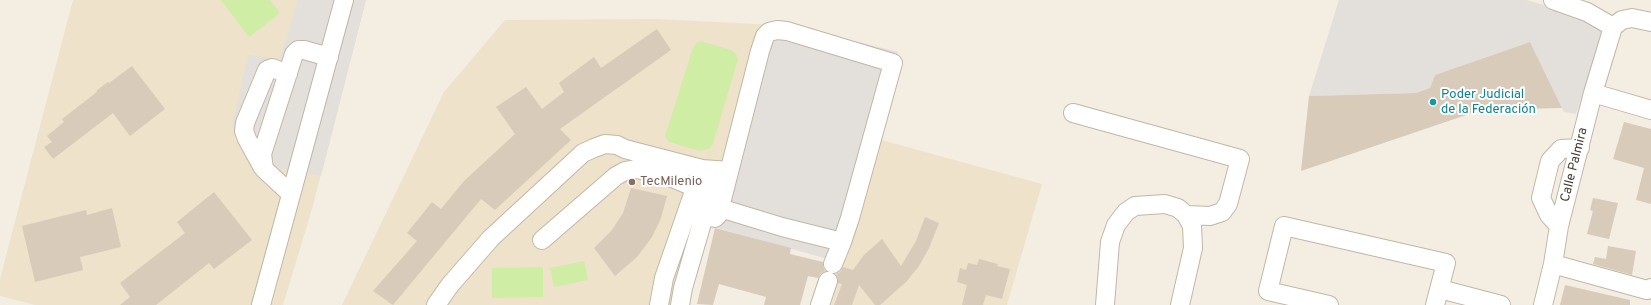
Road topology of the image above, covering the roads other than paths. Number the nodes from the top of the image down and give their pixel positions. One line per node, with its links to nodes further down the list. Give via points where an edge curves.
1 (344, 0): 5 (street)
2 (1553, 0): 4 (street, via 1587,12)
3 (1651, 22): 4 (street, via 1632,18 1622,20)
4 (1613, 27): 7 (street, Calle Palmira)
5 (329, 57): 6 (street, via 298,50 294,54); 16 (street)
6 (288, 74): 12 (street, via 262,154); 12 (street, via 272,68 267,70 245,123 247,140)
7 (1593, 93): 8 (street); 10 (street, Calle Palmira)
8 (1651, 110)
9 (1073, 113): 18 (street, via 1240,159 1228,204 1222,212 1210,216)
10 (1580, 148): 20 (street, Calle Palmira); 20 (street, via 1561,149 1550,161 1541,198 1549,215)
11 (625, 149): 13 (street); 14 (street); 27 (street, via 605,144 584,153 491,238)
12 (264, 169): 16 (street)
13 (625, 171): 15 (street, via 636,169 663,174); 21 (street)
14 (718, 173): 15 (street); 17 (street); 19 (street); 22 (street, via 765,36 770,32 787,31 892,63)
15 (696, 188): 28 (street, via 664,278)
16 (291, 194): 26 (street)
17 (720, 208): 19 (street, via 715,218); 22 (street)
18 (1186, 215): 31 (street, via 1178,208 1165,204 1135,206 1126,212 1116,225 1110,242); 32 (street, via 1192,226 1193,248)
19 (704, 216): 29 (street)
20 (1559, 226): 23 (street, Calle Palmira)
21 (542, 240)
22 (842, 242): 30 (street)
23 (1553, 264): 24 (street, via 1647,290); 35 (street, Calle Palmira)
24 (1651, 288)
25 (1438, 297): 33 (street, via 1446,263 1284,226 1268,291); 34 (street)
26 (261, 305)
27 (436, 305)
28 (659, 305)
29 (680, 305)
30 (820, 305)
31 (1104, 305)
32 (1180, 305)
33 (1329, 305)
34 (1501, 305)
35 (1543, 305)

